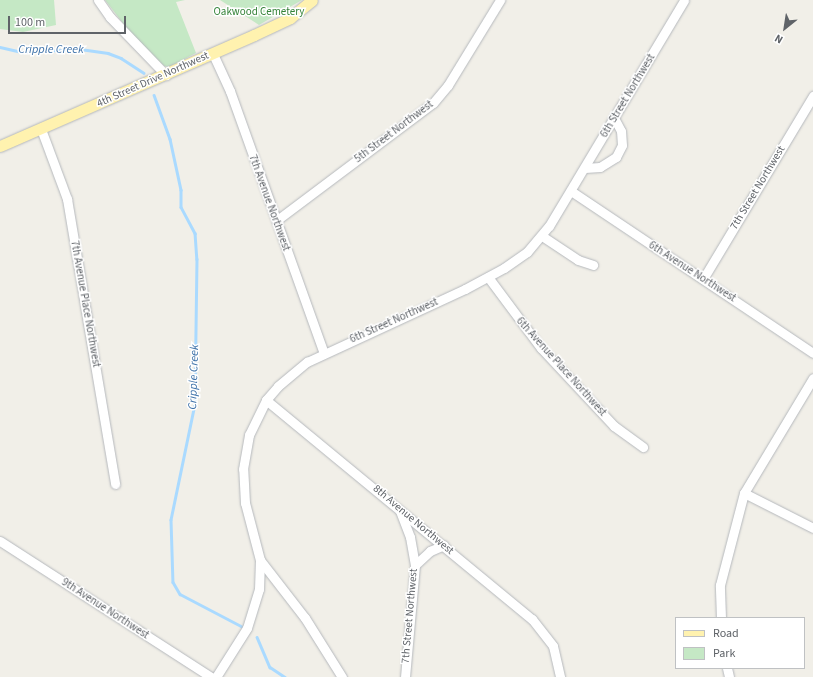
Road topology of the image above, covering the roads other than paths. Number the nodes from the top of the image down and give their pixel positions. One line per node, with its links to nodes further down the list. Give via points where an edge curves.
1 (98, 0): 6 (street)
2 (312, 0): 5 (main road, 4th Street Drive Northwest, via 290,18)
3 (500, 0): 13 (street, 5th Street Northwest, via 448,85 433,103)
4 (684, 0): 8 (street, 6th Street Northwest)
5 (213, 54): 6 (main road, 4th Street Drive Northwest); 13 (street, 7th Avenue Northwest, via 230,91)
6 (166, 75): 9 (main road, 4th Street Drive Northwest)
7 (813, 96): 17 (street, 7th Street Northwest)
8 (614, 118): 11 (street, 6th Street Northwest); 11 (street, via 621,131 622,145 616,157 600,167)
9 (41, 128): 10 (main road, 4th Street Drive Northwest); 23 (street, 7th Avenue Place Northwest, via 67,199)
10 (0, 146)
11 (585, 168): 12 (street, 6th Street Northwest)
12 (571, 191): 14 (street, 6th Street Northwest); 17 (street, 6th Avenue Northwest)
13 (277, 220): 18 (street, 7th Avenue Northwest)
14 (542, 236): 15 (street, via 578,260); 16 (street, 6th Street Northwest, via 516,261)
15 (593, 265)
16 (488, 277): 18 (street, 6th Street Northwest); 22 (street, 6th Avenue Place Northwest, via 541,348 614,426)
17 (703, 279): 19 (street, 6th Avenue Northwest)
18 (324, 353): 21 (street, 6th Street Northwest, via 292,373)
19 (813, 353)
20 (813, 378): 24 (street)
21 (266, 400): 25 (street, 8th Avenue Northwest); 29 (street, 6th Street Northwest, via 249,435 243,469 245,503)
22 (643, 447)
23 (115, 484)
24 (744, 493): 26 (street); 31 (street, via 720,585)
25 (399, 509): 28 (street, 8th Avenue Northwest); 30 (street, 7th Street Northwest, via 410,537)
26 (813, 528)
27 (0, 541): 32 (street, 9th Avenue Northwest)
28 (444, 545): 30 (street, via 430,551); 36 (street, 8th Avenue Northwest, via 532,618 553,646)
29 (260, 560): 33 (street, 6th Street Northwest, via 259,589 253,613 240,641); 34 (street, via 305,618)
30 (415, 565): 35 (street, 7th Street Northwest)
31 (721, 617)
32 (211, 677)
33 (216, 677)
34 (342, 677)
35 (405, 677)
36 (560, 677)

